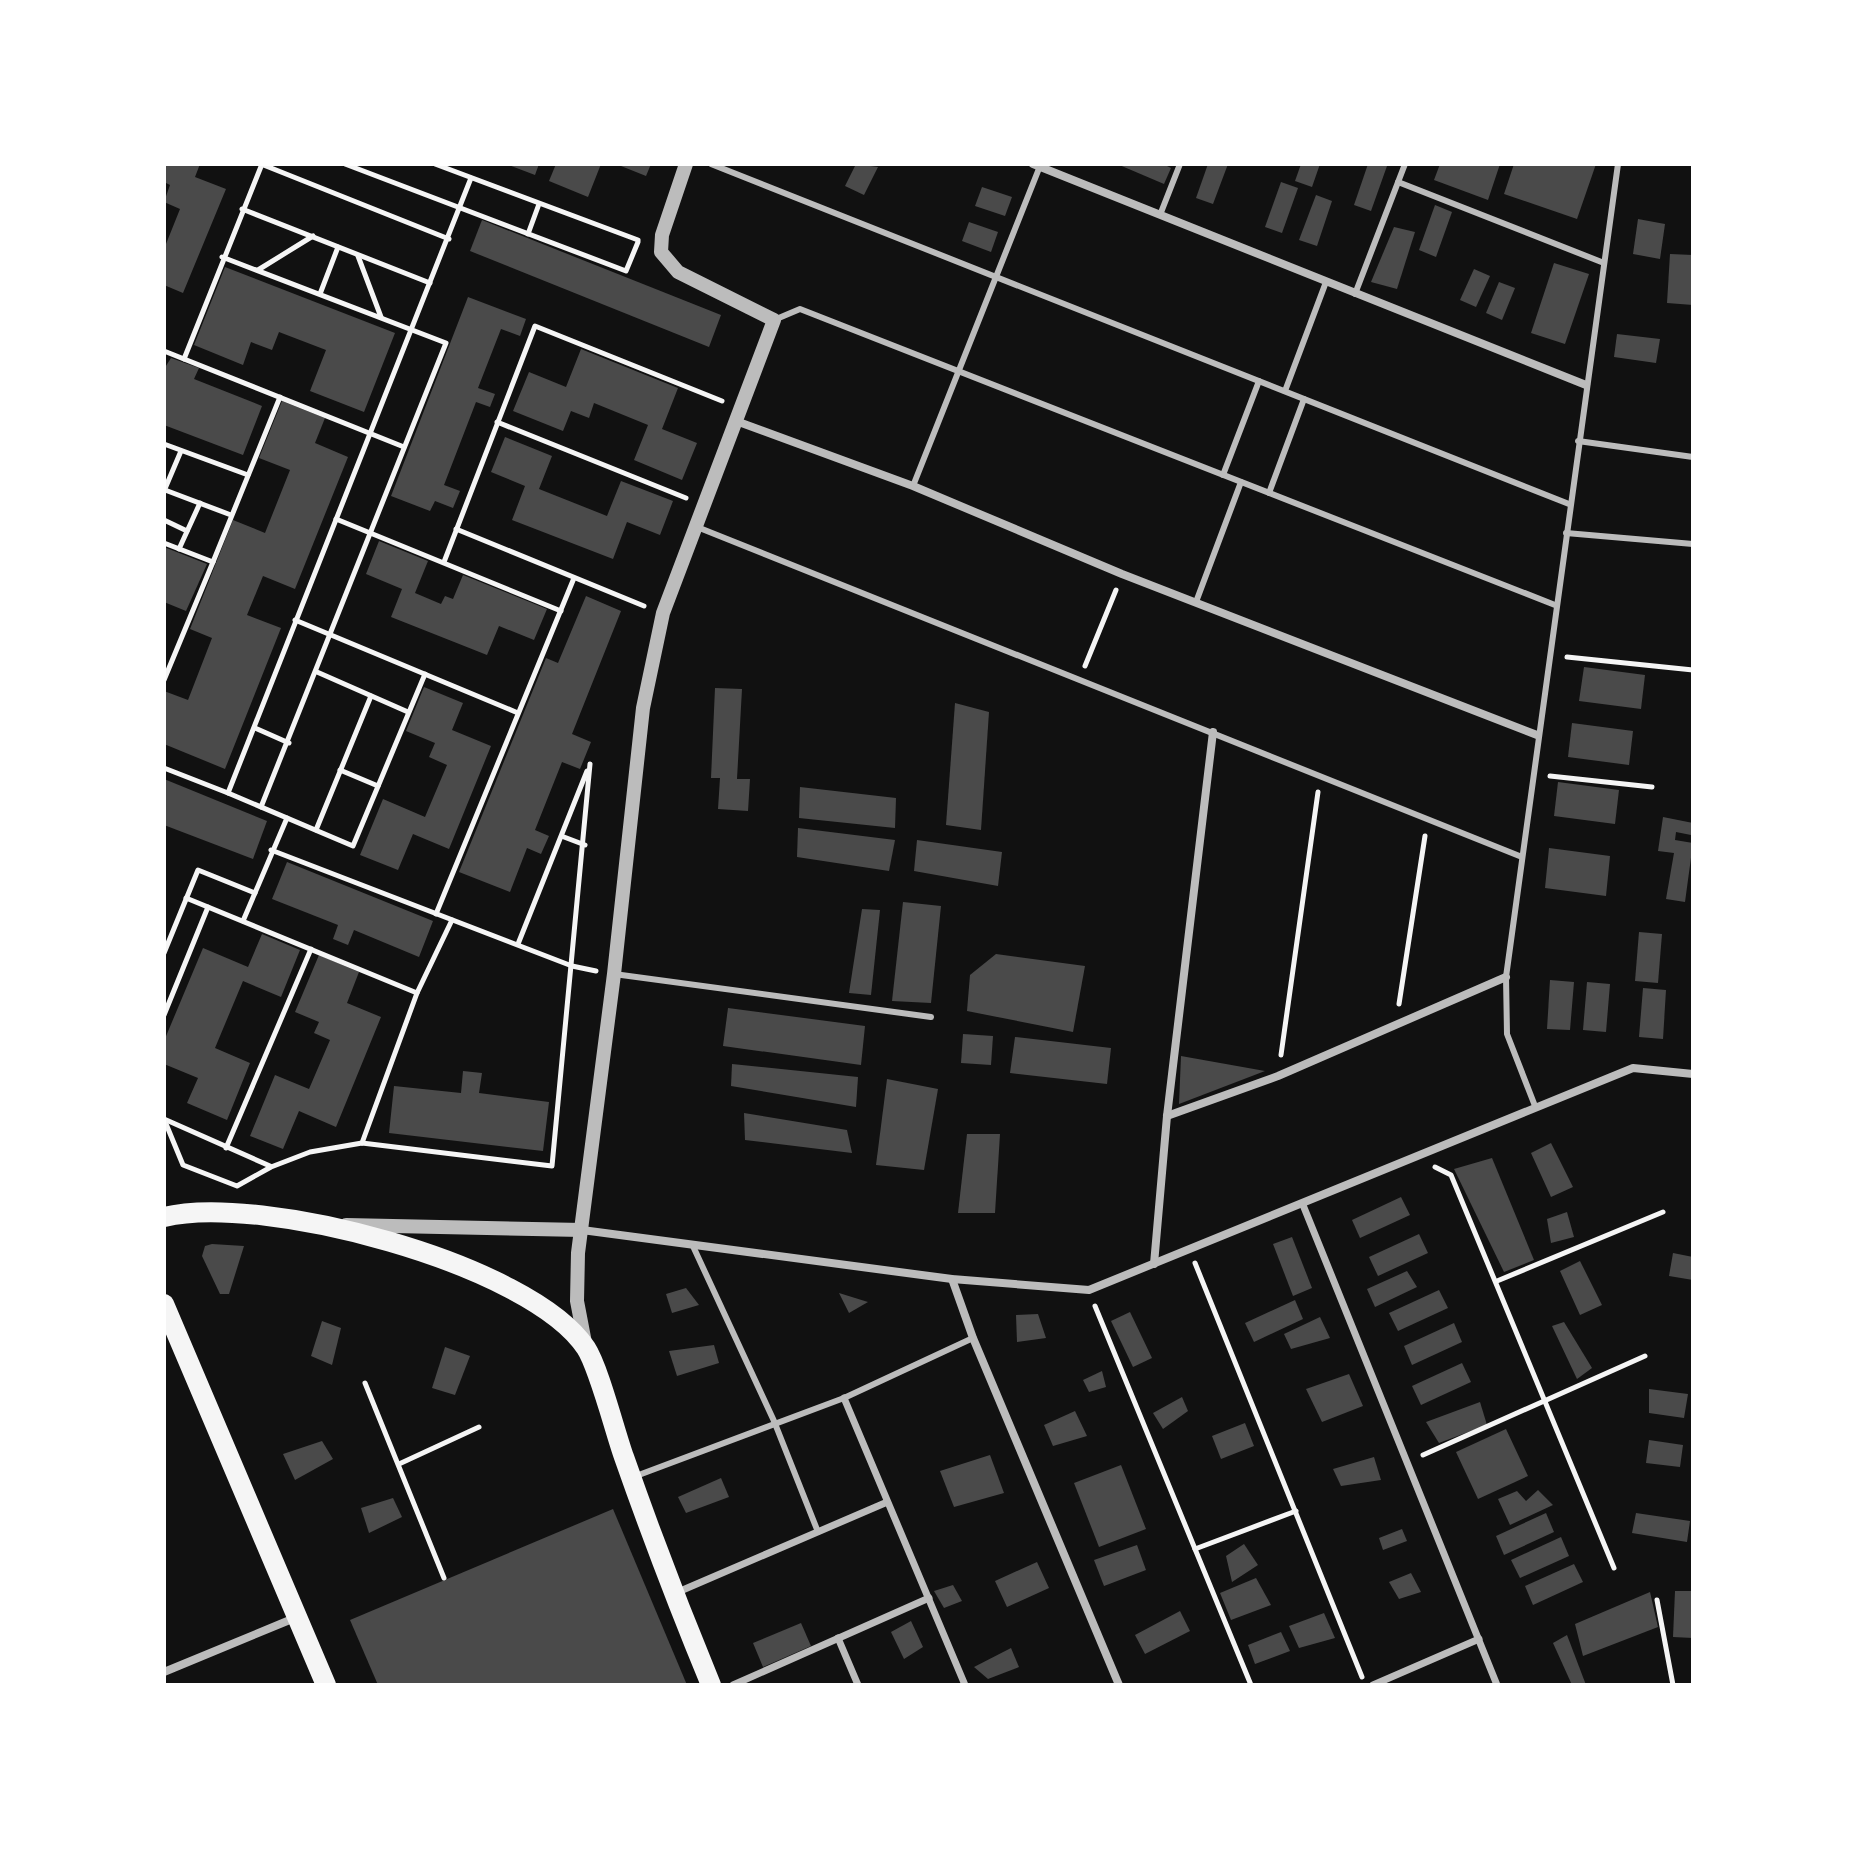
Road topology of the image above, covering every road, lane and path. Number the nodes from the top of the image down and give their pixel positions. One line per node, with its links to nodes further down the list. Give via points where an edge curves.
1 (261, 164): 14 (path); 19 (path)
2 (345, 164): 13 (path)
3 (436, 164): 10 (path)
4 (686, 164): 32 (street, via 661,252 678,272)
5 (711, 164): 26 (lane)
6 (1180, 164): 15 (lane)
7 (1405, 164): 11 (lane)
8 (1618, 164): 24 (lane)
9 (1038, 165): 15 (street); 26 (lane)
10 (471, 178): 12 (path); 13 (path)
11 (1398, 182): 24 (lane); 30 (lane)
12 (539, 204): 17 (path); 20 (path)
13 (460, 208): 17 (path); 19 (path)
14 (242, 209): 18 (path); 23 (path)
15 (1160, 215): 27 (street)
16 (644, 228): 20 (path)
17 (528, 234): 20 (path, via 626,271)
18 (313, 236): 21 (path); 25 (path)
19 (449, 239): 28 (path)
20 (638, 242)
21 (338, 247): 22 (path); 29 (path)
22 (358, 254): 28 (path); 31 (path)
23 (222, 257): 25 (path); 35 (path)
24 (1604, 263): 38 (lane)
25 (257, 270): 29 (path)
26 (996, 276): 36 (lane); 37 (lane)
27 (1326, 282): 30 (street); 39 (lane)
28 (430, 283): 33 (path)
29 (320, 294): 31 (path)
30 (1355, 294): 38 (street)
31 (381, 318): 33 (path)
32 (774, 320): 36 (lane, via 800,309); 42 (street)
33 (412, 330): 44 (path); 47 (path, via 446,343)
34 (164, 351): 35 (path)
35 (184, 359): 40 (path)
36 (957, 371): 51 (lane); 53 (lane)
37 (1259, 381): 39 (lane); 51 (lane)
38 (1586, 385): 45 (lane)
39 (1285, 391): 41 (lane)
40 (280, 397): 44 (path); 50 (path)
41 (1304, 399): 55 (lane); 58 (lane)
42 (739, 415): 43 (path, via 535,326); 53 (street); 57 (street)
43 (497, 422): 57 (path); 63 (path)
44 (370, 433): 47 (path); 60 (path)
45 (1578, 441): 49 (lane); 58 (lane)
46 (164, 444): 48 (path)
47 (404, 447): 66 (path)
48 (181, 451): 50 (path); 54 (path)
49 (1693, 457)
50 (248, 475): 59 (path)
51 (1223, 475): 52 (lane)
52 (1241, 482): 55 (lane); 74 (lane)
53 (913, 486): 72 (street)
54 (164, 490): 56 (path)
55 (1269, 493): 75 (lane)
56 (200, 503): 59 (path); 64 (path)
57 (703, 504): 62 (street)
58 (1569, 504): 65 (lane)
59 (231, 515): 70 (path)
60 (336, 519): 66 (path); 78 (path)
61 (164, 520): 64 (path)
62 (694, 526): 77 (street); 84 (lane)
63 (456, 529): 71 (path); 73 (path)
64 (187, 531): 69 (path)
65 (1566, 533): 68 (lane); 75 (lane)
66 (371, 534): 71 (path); 79 (path)
67 (164, 543): 69 (path)
68 (1693, 544)
69 (179, 549): 70 (path)
70 (213, 562): 85 (path)
71 (444, 562): 76 (path)
72 (1122, 574): 74 (street); 84 (path)
73 (574, 578): 76 (path); 77 (path)
74 (1196, 602): 91 (street)
75 (1555, 605): 80 (lane)
76 (561, 611): 88 (path)
77 (663, 613): 118 (street, via 643,708)
78 (295, 620): 79 (path); 89 (path)
79 (332, 634): 82 (path); 83 (path)
80 (1548, 655): 81 (path); 91 (lane)
81 (1693, 670)
82 (317, 672): 86 (path); 92 (path)
83 (425, 674): 87 (path); 88 (path)
84 (1080, 679): 90 (lane)
85 (164, 680)
86 (371, 696): 87 (path); 94 (path)
87 (408, 712): 97 (path)
88 (518, 713): 111 (path)
89 (255, 728): 92 (path); 99 (path)
90 (1213, 732): 96 (lane); 127 (street)
91 (1537, 735): 95 (lane)
92 (289, 743): 100 (path)
93 (164, 768): 99 (path)
94 (340, 770): 97 (path); 103 (path)
95 (1533, 774): 98 (path); 107 (lane)
96 (1321, 775): 102 (lane); 125 (path)
97 (378, 786): 103 (path, via 353,846)
98 (1652, 787)
99 (228, 793): 100 (path)
100 (261, 807): 101 (path)
101 (287, 818): 103 (path); 106 (path)
102 (1428, 820): 107 (lane); 123 (path)
103 (316, 830)
104 (564, 837): 105 (path); 105 (path, via 590,764); 114 (path)
105 (585, 845): 117 (path)
106 (271, 850): 108 (path); 111 (path)
107 (1522, 857): 119 (lane)
108 (255, 893): 109 (path, via 198,870); 113 (path)
109 (186, 898): 110 (path); 116 (path)
110 (208, 907): 113 (path); 121 (path)
111 (436, 914): 112 (path)
112 (452, 920): 114 (path); 120 (path)
113 (243, 921): 115 (path)
114 (518, 944): 117 (path)
115 (311, 949): 120 (path); 130 (path)
116 (164, 953)
117 (572, 966): 118 (path); 129 (path, via 552,1166)
118 (614, 974): 122 (lane); 137 (street)
119 (1506, 977): 123 (street); 126 (lane, via 1507,1034)
120 (417, 993): 129 (path)
121 (164, 1015)
122 (931, 1017)
123 (1396, 1025): 125 (street)
124 (1693, 1074): 126 (street, via 1633,1068)
125 (1278, 1076): 127 (street)
126 (1535, 1106): 131 (street)
127 (1167, 1116): 140 (street)
128 (164, 1119): 130 (path); 132 (path, via 183,1165 237,1186)
129 (362, 1143): 132 (path, via 310,1152)
130 (226, 1148): 132 (path)
131 (1413, 1156): 133 (street); 142 (path, via 1451,1175)
132 (271, 1167)
133 (1303, 1205): 139 (street); 153 (street)
134 (1663, 1212): 142 (path)
135 (164, 1217): 136 (main road, via 210,1211)
136 (330, 1224): 137 (street); 146 (main road, via 505,1285 544,1308)
137 (582, 1230): 138 (street); 146 (street, via 577,1301)
138 (692, 1244): 141 (street); 151 (lane)
139 (1189, 1250): 140 (street); 157 (path)
140 (1154, 1264): 143 (street)
141 (952, 1279): 143 (street); 145 (street)
142 (1497, 1281): 150 (path)
143 (1089, 1290): 159 (path)
144 (164, 1304): 165 (main road)
145 (973, 1338): 149 (lane); 174 (street)
146 (586, 1348): 155 (main road)
147 (1645, 1356): 150 (path)
148 (365, 1383): 154 (path)
149 (844, 1398): 151 (lane); 156 (street)
150 (1546, 1400): 153 (path); 160 (path)
151 (774, 1421): 155 (lane); 158 (lane)
152 (479, 1427): 154 (path)
153 (1407, 1462): 167 (street)
154 (399, 1464): 161 (path)
155 (631, 1478): 162 (main road)
156 (885, 1503): 158 (street); 163 (street)
157 (1296, 1511): 159 (path); 176 (path)
158 (818, 1532): 162 (street)
159 (1195, 1549): 175 (path)
160 (1614, 1568)
161 (444, 1578)
162 (674, 1594): 170 (main road)
163 (929, 1598): 166 (street); 173 (street)
164 (1657, 1600): 179 (path)
165 (298, 1617): 168 (street); 169 (main road)
166 (838, 1638): 171 (street); 172 (street)
167 (1479, 1639): 177 (street); 178 (street)
168 (164, 1672)
169 (326, 1685)
170 (711, 1685)
171 (733, 1685)
172 (858, 1685)
173 (965, 1685)
174 (1119, 1685)
175 (1251, 1685)
176 (1365, 1685)
177 (1373, 1685)
178 (1497, 1685)
179 (1673, 1685)

